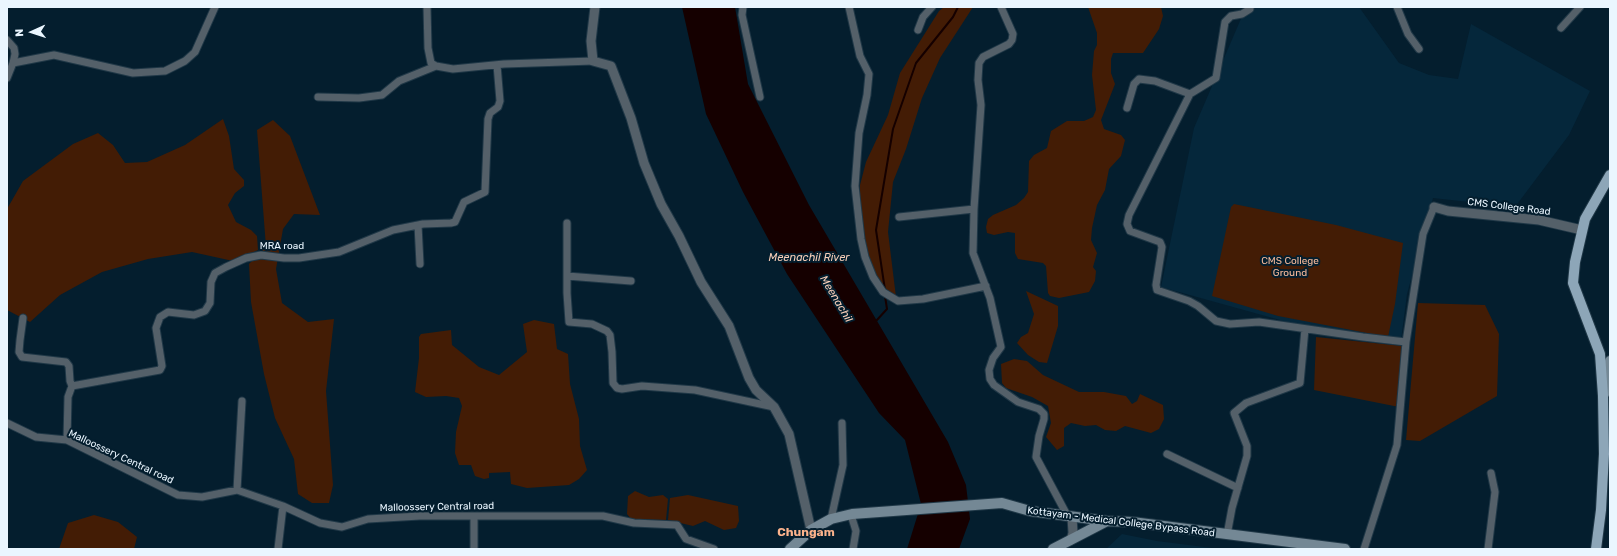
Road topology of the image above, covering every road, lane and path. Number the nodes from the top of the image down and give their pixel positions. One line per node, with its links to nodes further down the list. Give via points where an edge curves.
1 (215, 7): 16 (street, via 195,52 185,61 165,71 133,73 54,55)
2 (427, 7): 18 (street, via 428,48 431,63)
3 (595, 7): 15 (street, via 591,41)
4 (743, 7): 22 (street, via 742,14 755,84)
5 (849, 7): 34 (street, via 860,56 868,74 867,95 859,133 855,186 865,257 873,277 883,292 898,301 923,299)
6 (932, 7): 12 (street, via 923,17)
7 (1001, 7): 26 (street, via 1013,34 1009,44 983,57 979,63 981,106)
8 (1250, 7): 20 (street, via 1250,10 1231,16 1225,22 1216,78)
9 (1397, 7): 14 (street, via 1408,34)
10 (1580, 7): 11 (street)
11 (1561, 28)
12 (918, 30)
13 (7, 40): 16 (street, via 14,48)
14 (1419, 49)
15 (593, 61): 17 (street); 42 (street, via 611,66 661,204 700,282 729,326 749,378 756,390)
16 (13, 63): 19 (street)
17 (497, 65): 18 (street, via 453,69); 29 (street, MRA road, via 500,102 488,119 485,192 464,202 455,222)
18 (436, 66): 21 (street, via 399,81 382,95 359,98)
19 (7, 78)
20 (1190, 94): 23 (street, via 1155,81 1139,79 1134,84); 36 (street, via 1138,195 1127,224 1130,231 1160,242 1162,247 1157,290 1189,301 1216,320 1230,324 1259,322)
21 (318, 96)
22 (760, 97)
23 (1127, 108)
24 (1610, 175): 30 (main road)
25 (1434, 207): 30 (street, CMS College Road, via 1448,211 1539,220); 37 (street, via 1423,234)
26 (974, 209): 27 (street); 34 (street, via 973,253)
27 (899, 217)
28 (567, 223): 32 (street)
29 (418, 225): 31 (street); 39 (street, MRA road, via 392,230 339,252 299,258 261,255 239,261 215,273 211,282 210,304 205,311 194,315 168,312 160,317 156,328 162,366 160,370)
30 (1582, 230): 40 (main road, via 1573,283 1600,354)
31 (420, 264)
32 (567, 276): 33 (street); 42 (street, via 569,322 592,324 610,335 613,383 617,388 642,386 695,390)
33 (631, 281)
34 (986, 286): 54 (street, via 1000,347 989,370 990,379 994,386 1018,402 1039,409 1044,414 1036,457)
35 (23, 318): 39 (street, via 19,352 22,357 66,362)
36 (1305, 329): 37 (street); 50 (street, via 1300,383 1246,403 1234,413 1247,446 1247,456)
37 (1406, 342): 69 (street, via 1397,445)
38 (1610, 361): 40 (main road, via 1607,388)
39 (72, 386): 46 (street, via 68,397)
40 (1603, 396): 43 (main road)
41 (242, 401): 51 (street)
42 (774, 407): 58 (street, via 789,434)
43 (1607, 421): 49 (main road)
44 (7, 423): 46 (street, Malloossery Central road, via 36,437)
45 (842, 423): 55 (street, via 843,465)
46 (67, 440): 51 (street, Malloossery Central road, via 178,495 202,497)
47 (1167, 454): 50 (street)
48 (1491, 473): 70 (street, via 1495,492)
49 (1606, 484): 71 (main road)
50 (1238, 488): 59 (street)
51 (237, 490): 52 (street, Malloossery Central road)
52 (283, 506): 56 (street, Malloossery Central road, via 320,523 342,527 368,519 420,516); 62 (street)
53 (852, 514): 54 (main road, Kottayam - Medical College Bypass Road, via 1002,503 1030,511); 55 (main road, Kottayam - Medical College Bypass Road); 66 (street, via 856,531)
54 (1069, 516): 57 (main road, Kottayam - Medical College Bypass Road); 60 (street, via 1073,533)
55 (831, 519): 58 (main road, Kottayam - Medical College Bypass Road)
56 (474, 520): 63 (street); 64 (street, Malloossery Central road, via 603,516 634,523 677,525 686,539)
57 (1107, 521): 59 (main road, Kottayam - Medical College Bypass Road); 60 (main road)
58 (811, 530): 65 (main road, Kottayam - Medical College Bypass Road)
59 (1227, 535): 61 (main road, Kottayam - Medical College Bypass Road)
60 (1071, 540): 67 (main road)
61 (1316, 546): 68 (main road, Kottayam - Medical College Bypass Road)
62 (278, 549)
63 (474, 549)
64 (714, 549)
65 (790, 549)
66 (853, 549)
67 (1053, 549)
68 (1345, 549)
69 (1364, 549)
70 (1488, 549)
71 (1596, 549)

